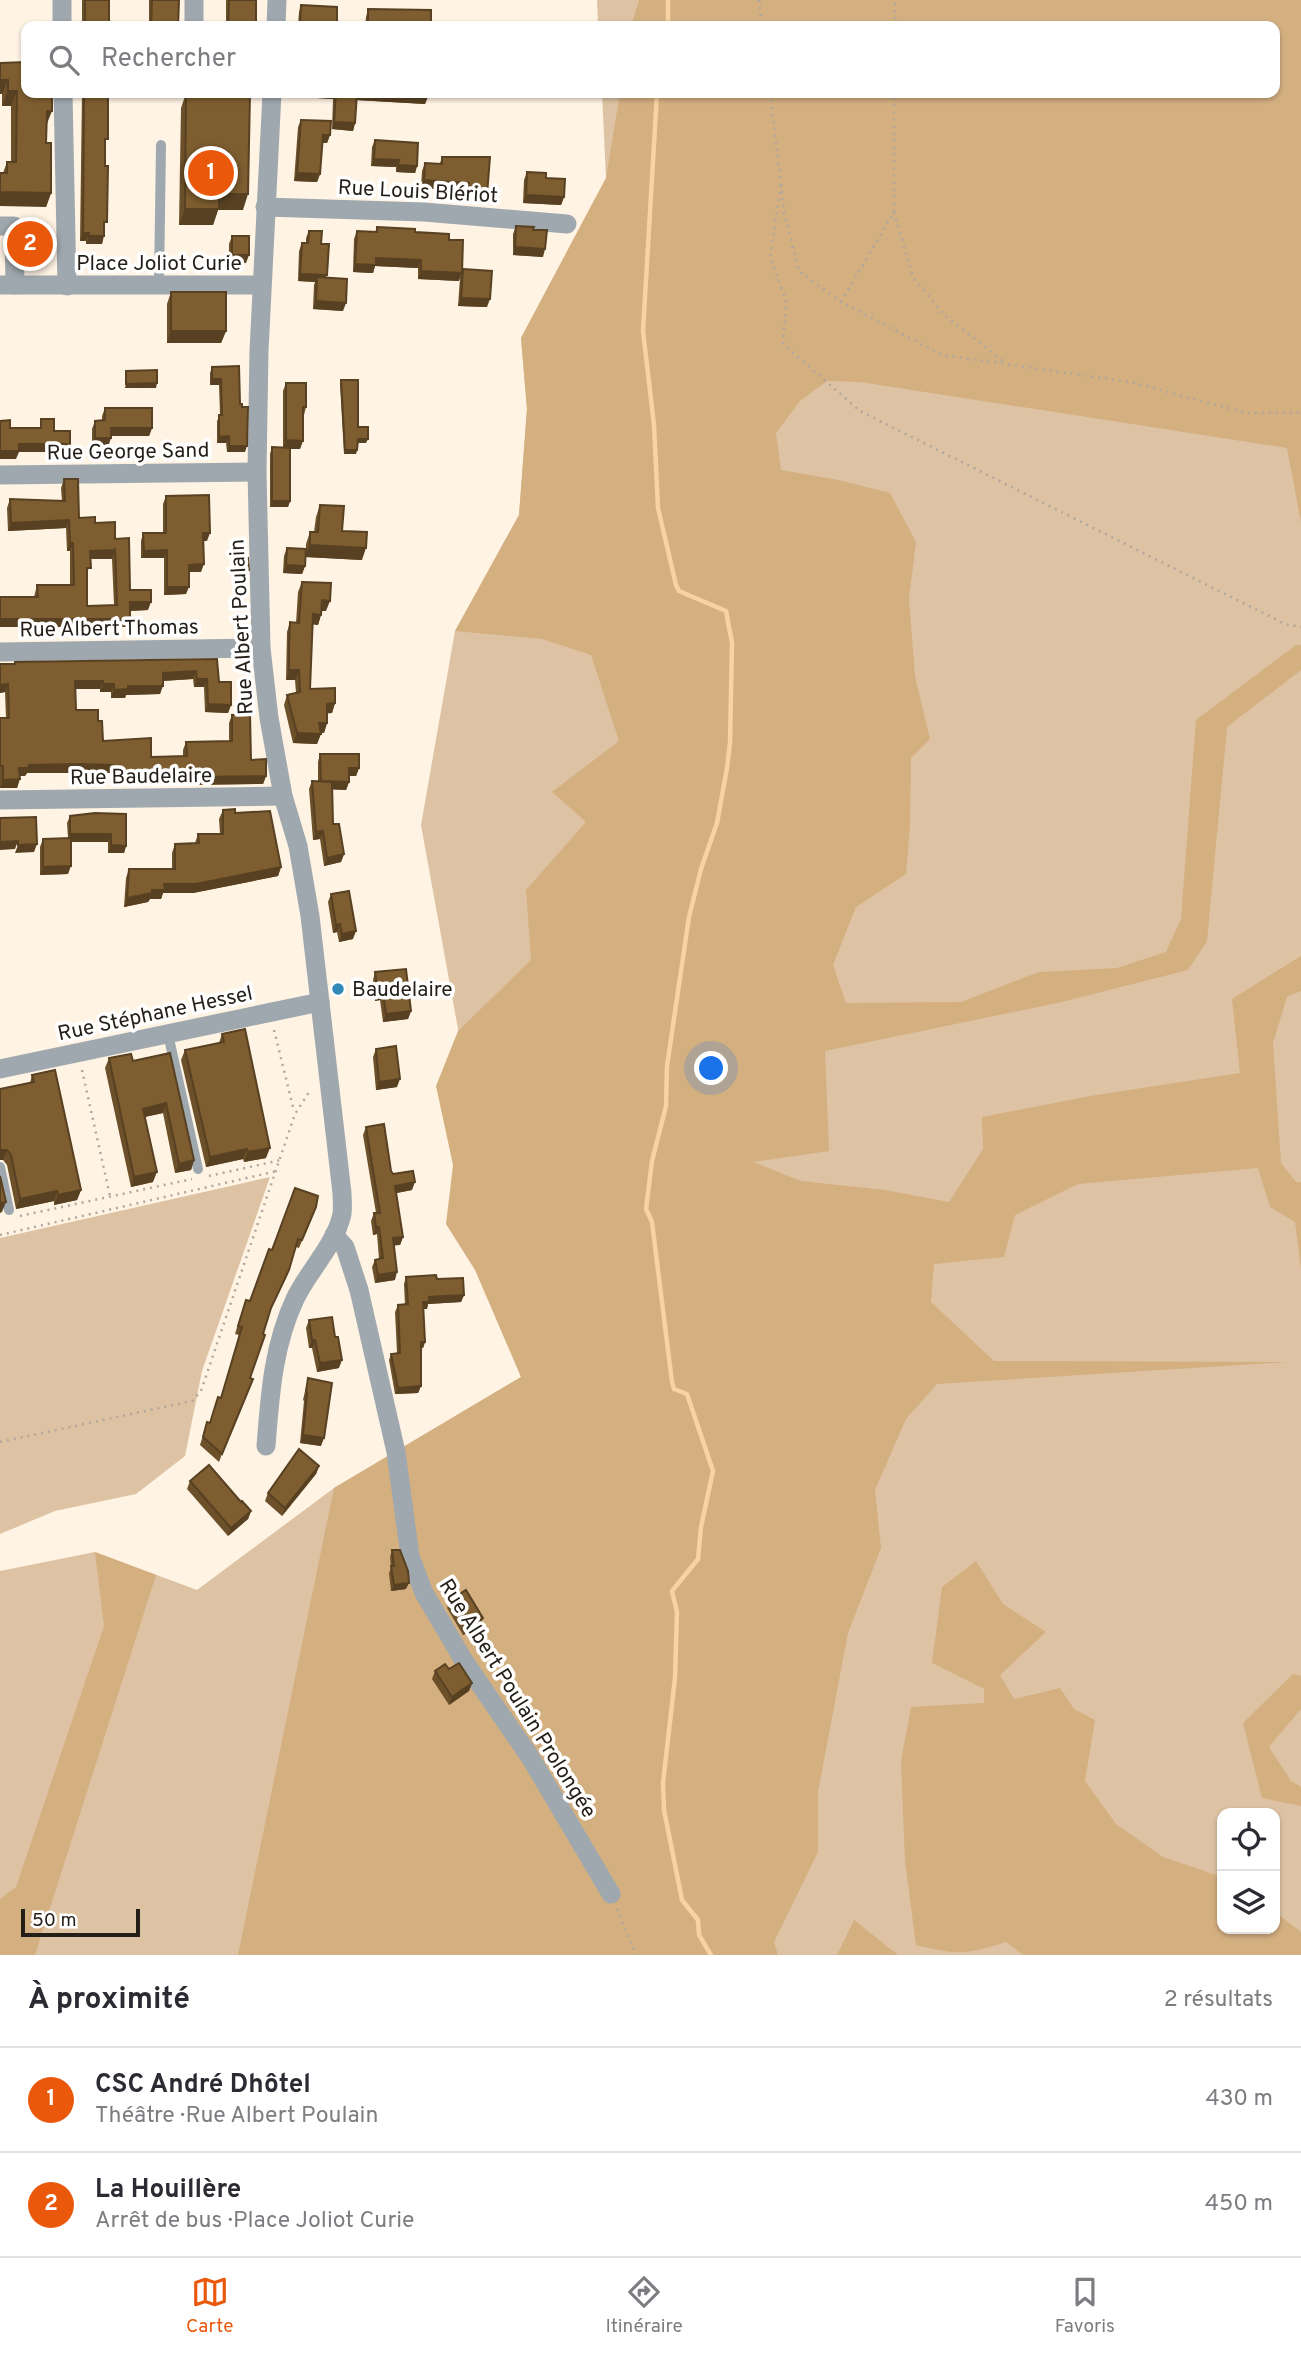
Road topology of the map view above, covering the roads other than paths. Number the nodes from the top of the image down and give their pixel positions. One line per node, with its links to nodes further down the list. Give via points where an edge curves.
1 (62, 0): 4 (street)
2 (194, 0): 5 (street)
3 (277, 0): 6 (street)
4 (62, 21)
5 (194, 21)
6 (276, 21)
7 (62, 98): 15 (street)
8 (272, 98): 10 (street, Rue Albert Poulain)
9 (161, 145): 16 (lane)
10 (265, 207): 11 (street, Rue Louis Blériot, via 424,212); 14 (street, Rue Albert Poulain)
11 (567, 225)
12 (0, 226): 13 (street, Place Joliot Curie, via 14,226)
13 (8, 285): 15 (street, Place Joliot Curie)
14 (261, 285): 16 (street, Place Joliot Curie); 17 (street, Rue Albert Poulain)
15 (67, 286): 16 (street, Place Joliot Curie)
16 (159, 286)
17 (257, 472): 18 (street, Rue George Sand); 19 (street, Rue Albert Poulain)
18 (0, 475)
19 (261, 648): 20 (street, Rue Albert Thomas); 21 (street, Rue Albert Poulain)
20 (0, 652)
21 (283, 796): 22 (street, Rue Baudelaire); 23 (street, Rue Albert Poulain, via 298,846)
22 (0, 800)
23 (320, 1002): 24 (street, Rue Stéphane Hessel); 29 (street, Rue Albert Poulain, via 342,1193 342,1214)
24 (168, 1034): 25 (street, Rue Stéphane Hessel); 27 (lane)
25 (0, 1069)
26 (0, 1167): 28 (lane)
27 (198, 1169)
28 (10, 1214)
29 (334, 1235): 30 (street, Rue Albert Poulain, via 296,1297 281,1336 272,1375); 31 (street, Rue Albert Poulain Prolongée, via 345,1247 359,1290 396,1452 410,1556 424,1593 530,1757)
30 (266, 1446)
31 (611, 1895)

